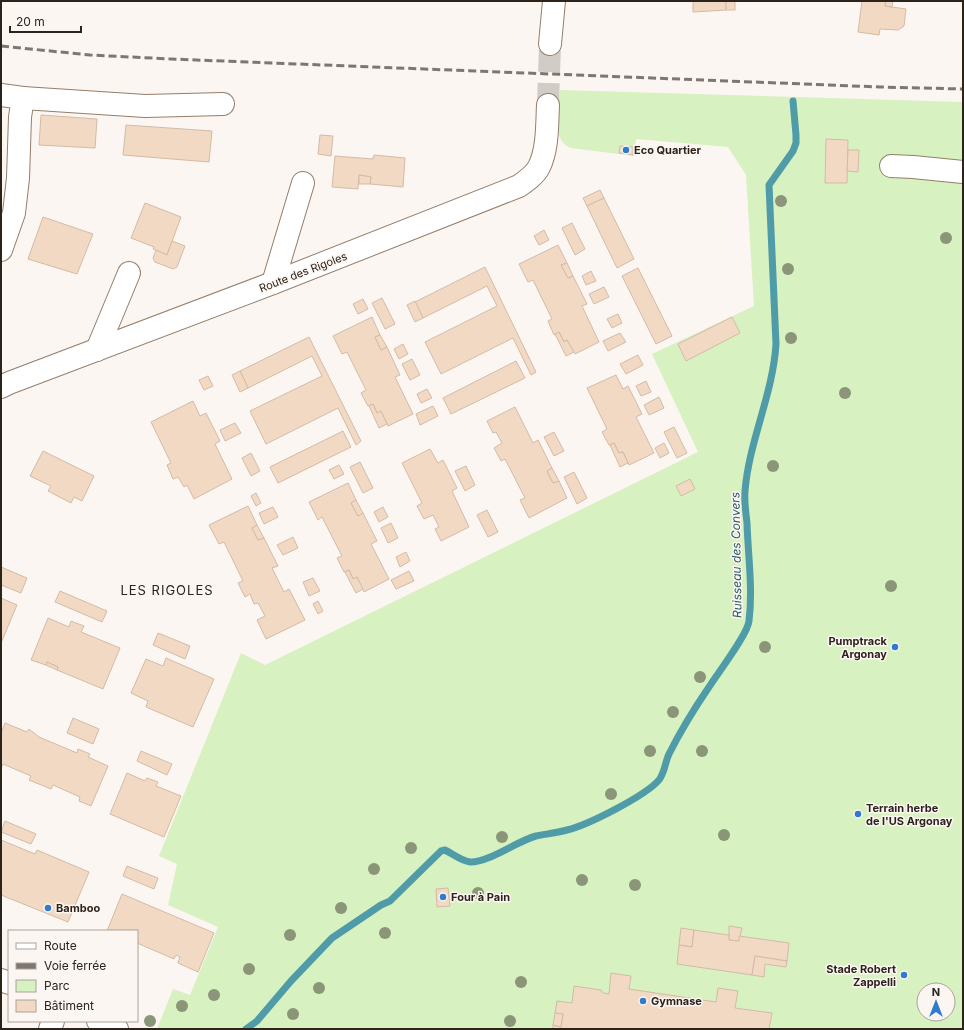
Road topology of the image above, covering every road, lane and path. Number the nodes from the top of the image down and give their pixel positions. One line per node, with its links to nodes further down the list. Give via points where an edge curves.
1 (554, 1): 2 (street)
2 (550, 44)
3 (1, 96): 4 (street)
4 (23, 98): 5 (street, via 145,106); 10 (street, via 14,213)
5 (223, 104)
6 (548, 104): 12 (street, Route des Rigoles, via 543,157 531,177 519,186)
7 (891, 166): 8 (street)
8 (963, 172)
9 (303, 182): 12 (street)
10 (1, 250)
11 (129, 273): 13 (street)
12 (273, 283): 13 (street, Route des Rigoles)
13 (97, 350): 14 (street, Route des Rigoles)
14 (1, 387)
15 (100, 1022): 16 (street)
16 (117, 1029)

